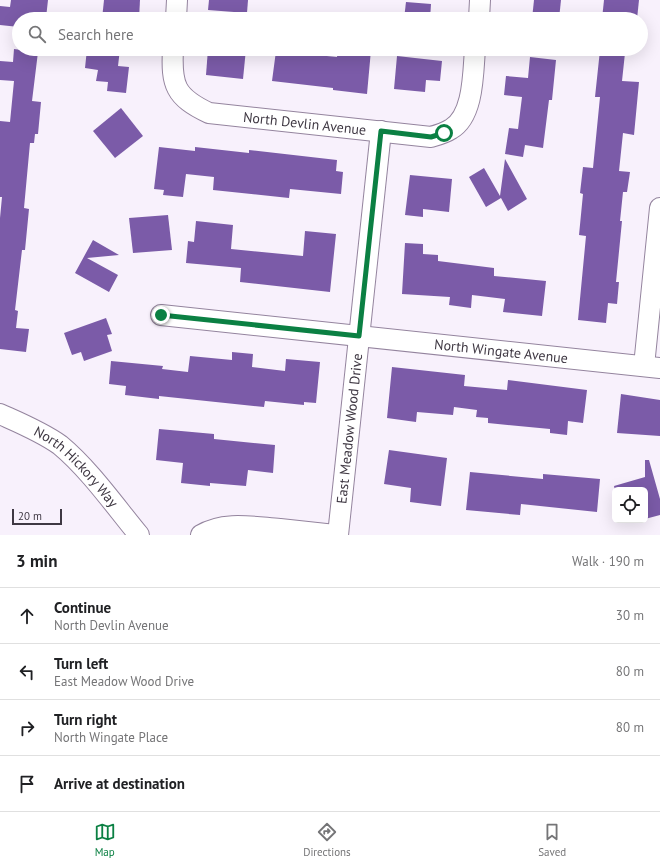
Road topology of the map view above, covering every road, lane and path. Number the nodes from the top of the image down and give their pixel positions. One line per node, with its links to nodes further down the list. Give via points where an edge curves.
1 (177, 0): 3 (street)
2 (480, 0): 4 (street)
3 (176, 12)
4 (479, 12)
5 (173, 56): 7 (street, North Devlin Avenue, via 175,84 183,98 192,106 208,113)
6 (475, 56): 7 (street, North Devlin Avenue, via 471,94 465,113 453,129 431,137)
7 (381, 131): 10 (street, East Meadow Wood Drive)
8 (660, 208): 11 (street)
9 (161, 315): 10 (street, North Wingate Avenue)
10 (359, 336): 11 (street, North Wingate Avenue); 15 (street, East Meadow Wood Drive)
11 (652, 367)
12 (0, 414): 13 (street, North Hickory Way, via 43,435 64,449 86,471)
13 (139, 535)
14 (201, 535): 15 (street, via 225,526 244,526)
15 (337, 535)

